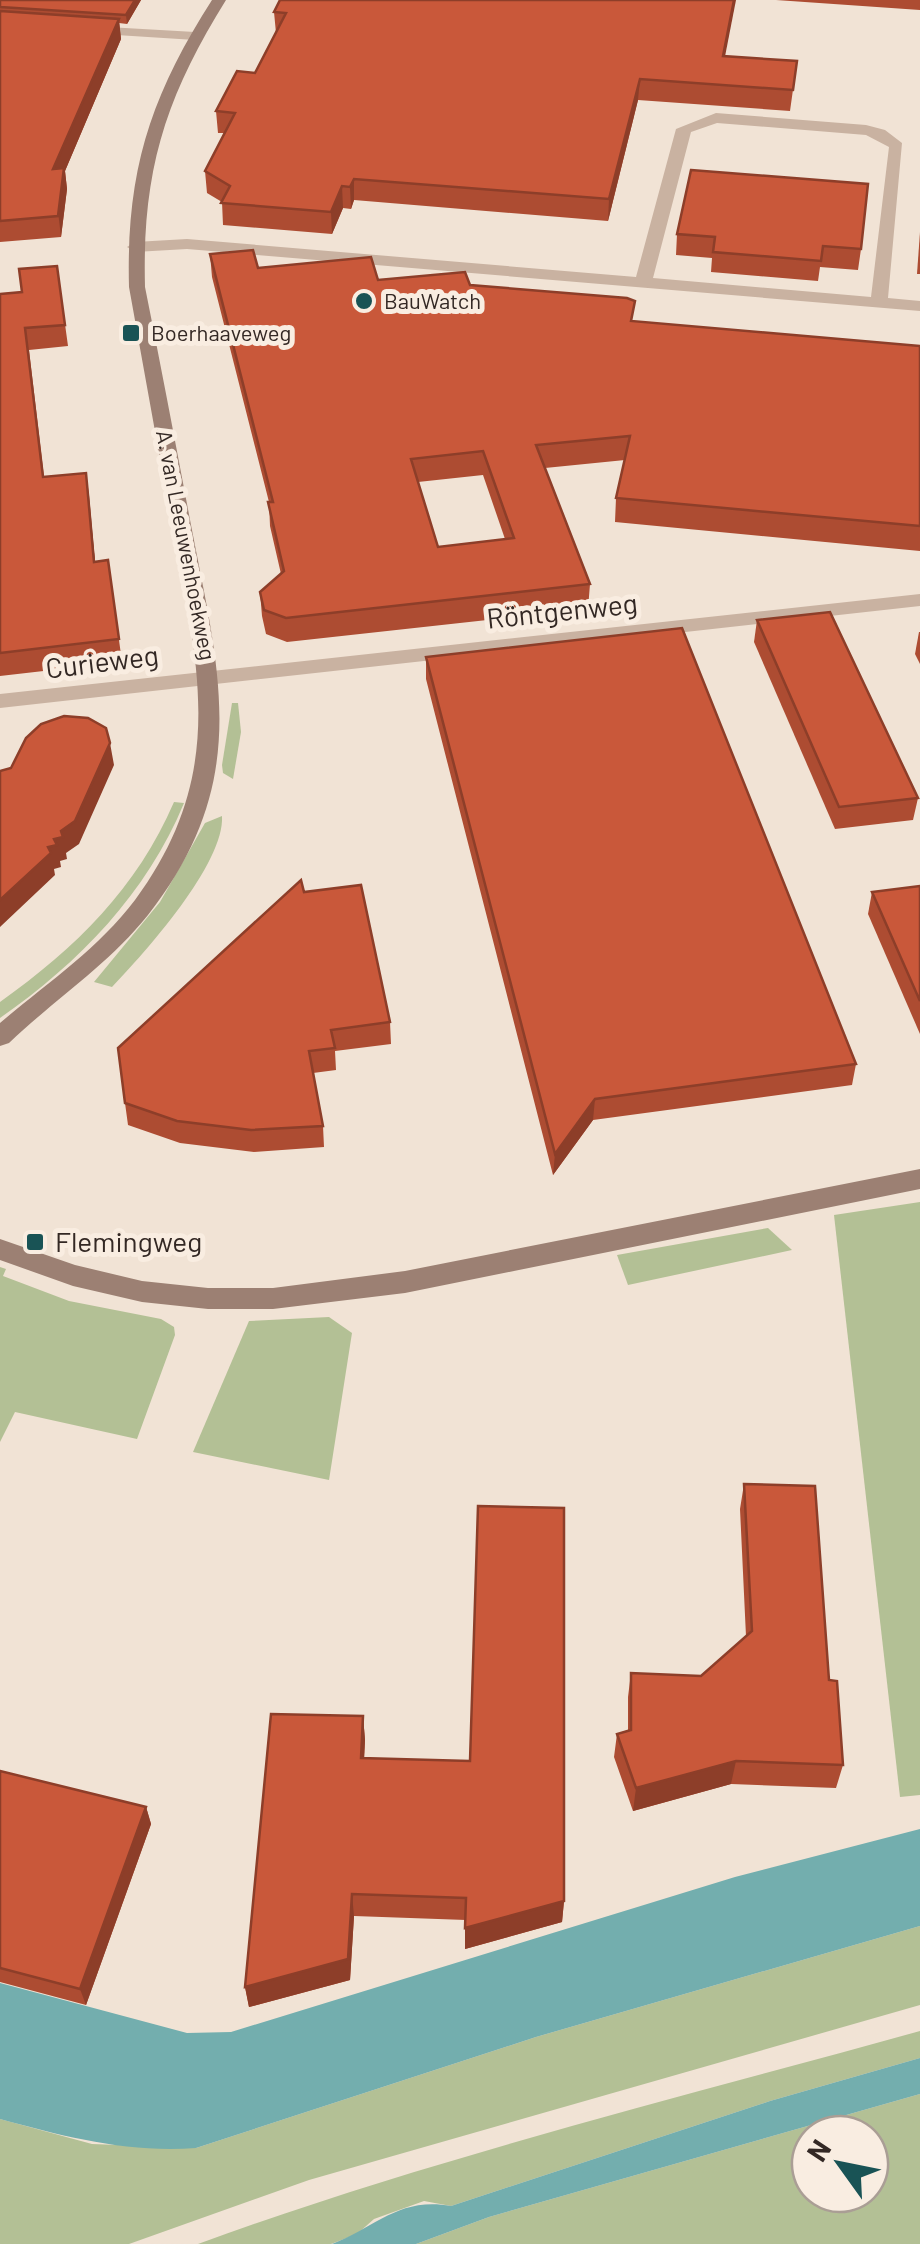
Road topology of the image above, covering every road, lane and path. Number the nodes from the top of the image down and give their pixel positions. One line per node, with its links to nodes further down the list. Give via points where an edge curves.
1 (219, 0): 3 (street, A. van Leeuwenhoekweg)
2 (78, 29): 3 (street)
3 (195, 36): 4 (street, A. van Leeuwenhoekweg, via 159,101 150,132)
4 (135, 247): 5 (street, via 187,244); 9 (street, A. van Leeuwenhoekweg)
5 (643, 283): 6 (street); 6 (street, via 684,129 692,122 716,118 866,130 897,146)
6 (879, 303): 7 (street)
7 (920, 306)
8 (920, 600): 9 (street, Röntgenweg)
9 (210, 676): 10 (street, Curieweg); 11 (street, A. van Leeuwenhoekweg, via 210,761 196,812 157,885 114,938)
10 (0, 702)
11 (1, 1035)
12 (920, 1179): 13 (street, via 376,1289 284,1301 218,1302 106,1286)
13 (0, 1249)

